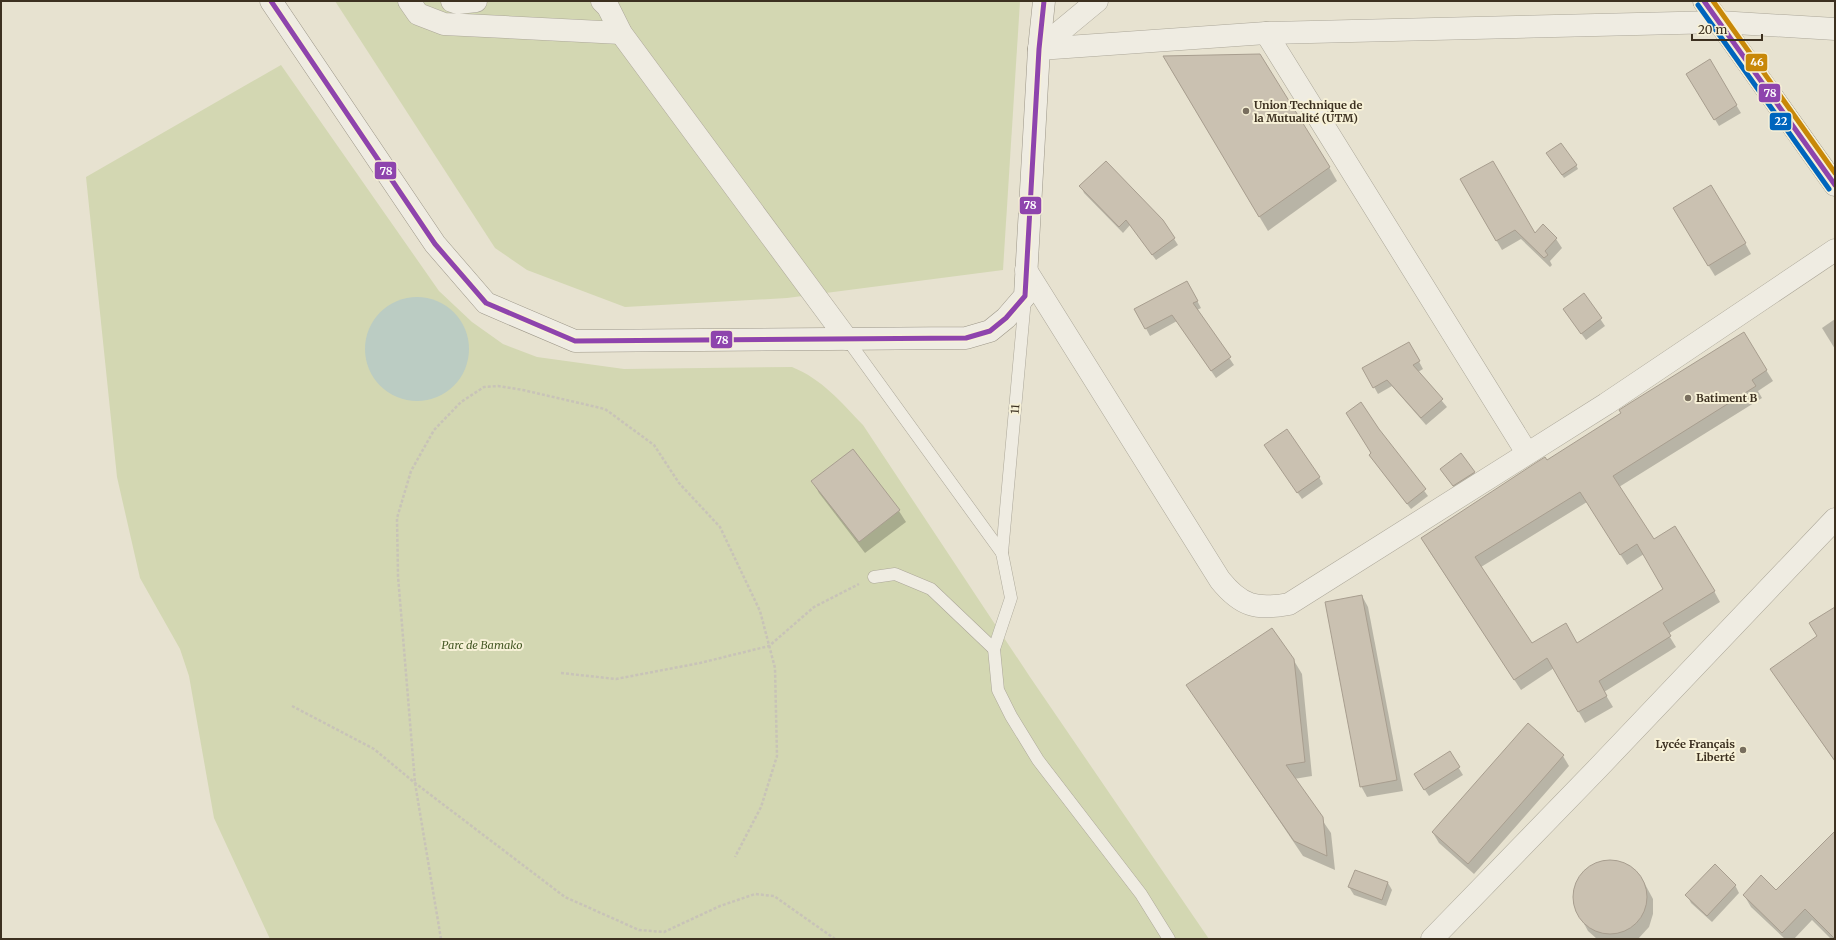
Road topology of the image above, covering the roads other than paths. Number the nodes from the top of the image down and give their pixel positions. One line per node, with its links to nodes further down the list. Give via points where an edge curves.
1 (272, 1): 18 (street, via 435,244 486,303 575,341)
2 (409, 1): 11 (street, via 418,14 444,24)
3 (452, 1): 4 (street)
4 (476, 1)
5 (602, 1): 11 (street, via 608,7)
6 (1044, 1): 13 (street, 11)
7 (1096, 1): 13 (street)
8 (1704, 1): 9 (street)
9 (1719, 22): 10 (street); 12 (street); 14 (street)
10 (1835, 29)
11 (621, 33): 18 (street)
12 (1266, 33): 13 (street); 19 (street)
13 (1039, 49): 16 (street, 11)
14 (1835, 185)
15 (1835, 250): 19 (street, via 1606,404)
16 (1026, 270): 17 (street, 11); 19 (street, via 1220,580 1233,596 1248,603 1268,608 1289,604)
17 (1025, 296): 18 (street, via 1006,318 990,331 966,338); 21 (lane, 11)
18 (847, 340): 21 (lane)
19 (1526, 453)
20 (1835, 519): 25 (street)
21 (1002, 553): 23 (lane, via 1011,598)
22 (874, 577): 23 (lane, via 895,574 931,588)
23 (994, 649): 24 (lane, via 998,690 1011,716 1038,760 1141,894)
24 (1169, 939)
25 (1432, 939)

